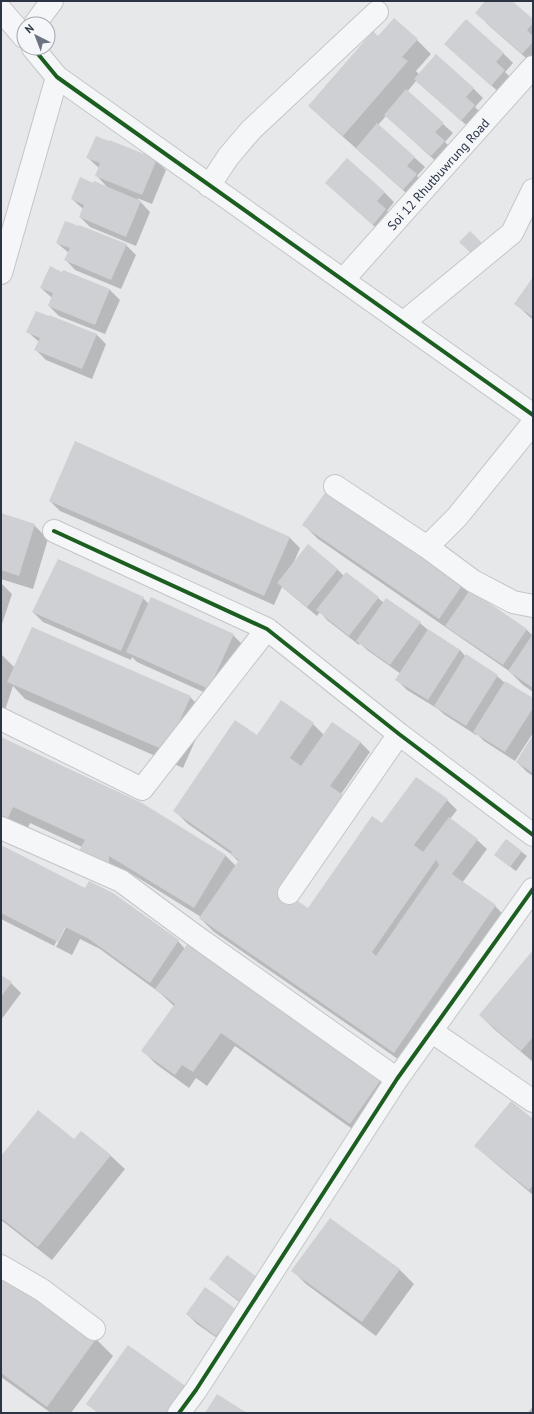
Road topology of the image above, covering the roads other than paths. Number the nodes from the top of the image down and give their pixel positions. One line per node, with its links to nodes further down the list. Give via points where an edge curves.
1 (52, 1): 4 (street)
2 (1, 10): 5 (street)
3 (377, 12): 9 (street, via 251,130 228,156)
4 (40, 16)
5 (16, 28)
6 (40, 56): 8 (street)
7 (533, 67): 12 (street, Soi 12 Rhutbuwrung Road)
8 (57, 77): 9 (street); 11 (street)
9 (210, 186): 12 (street)
10 (533, 190): 13 (street, via 512,233)
11 (1, 273)
12 (343, 280): 13 (street)
13 (403, 323): 14 (street)
14 (533, 415)
15 (533, 423): 18 (street, via 457,517)
16 (335, 486): 18 (street)
17 (54, 531): 20 (street)
18 (427, 547): 19 (street, via 473,581 513,602)
19 (533, 606)
20 (267, 629): 21 (street, via 142,788); 22 (street)
21 (1, 719)
22 (399, 734): 24 (street); 26 (street)
23 (1, 828): 28 (street, via 121,881)
24 (533, 836)
25 (533, 889): 27 (street)
26 (289, 892)
27 (432, 1031): 28 (street); 29 (street)
28 (397, 1079): 32 (street)
29 (533, 1101)
30 (1, 1266): 31 (street, via 42,1290)
31 (94, 1329)
32 (179, 1413)

